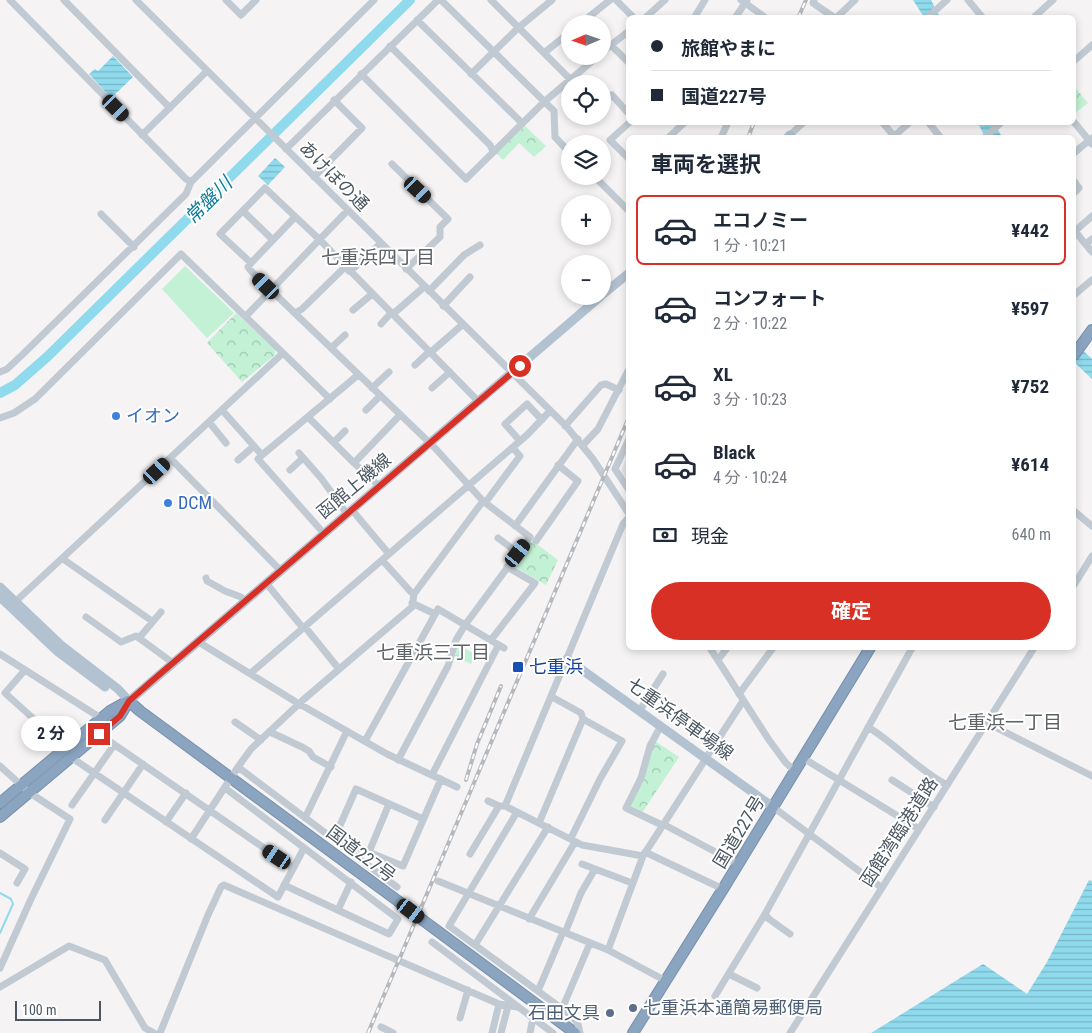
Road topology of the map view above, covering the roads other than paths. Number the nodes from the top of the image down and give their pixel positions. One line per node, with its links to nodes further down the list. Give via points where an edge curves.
1 (10, 0): 63 (street)
2 (64, 0): 52 (street)
3 (136, 0): 43 (street, あけぼの通)
4 (226, 0): 5 (street, via 241,15)
5 (256, 0)
6 (374, 0): 54 (street)
7 (440, 0): 31 (street); 38 (street)
8 (492, 0): 32 (street)
9 (552, 0): 32 (street)
10 (610, 0): 20 (street)
11 (616, 0): 21 (street)
12 (665, 0): 22 (street)
13 (705, 0): 23 (street)
14 (814, 0): 26 (street, via 813,3)
15 (855, 0): 27 (street)
16 (968, 0): 29 (street)
17 (1053, 0): 30 (street)
18 (744, 1): 24 (street); 25 (street)
19 (941, 3): 28 (street)
20 (591, 15)
21 (631, 15)
22 (648, 15)
23 (696, 15)
24 (737, 15)
25 (762, 15)
26 (831, 15)
27 (839, 15)
28 (930, 15)
29 (980, 15)
30 (1036, 15)
31 (417, 20): 36 (street); 45 (street)
32 (518, 28): 38 (street); 39 (street)
33 (626, 33): 35 (street)
34 (561, 39): 39 (street)
35 (611, 45): 41 (street)
36 (390, 46): 44 (street); 73 (street, via 490,145)
37 (1092, 46): 40 (street)
38 (494, 52): 45 (street); 51 (street)
39 (544, 53): 46 (street)
40 (1076, 59)
41 (626, 60)
42 (589, 65): 47 (street)
43 (207, 71): 52 (street); 54 (street, あけぼの通)
44 (361, 74): 50 (street); 73 (street, via 466,179)
45 (472, 74): 55 (street)
46 (566, 75)
47 (578, 75)
48 (561, 89): 51 (street)
49 (611, 96): 53 (street)
50 (334, 100): 71 (street); 76 (street, via 362,128)
51 (544, 102): 55 (street); 70 (street, via 554,111 556,139)
52 (170, 108): 63 (street)
53 (626, 111)
54 (255, 119): 71 (street, あけぼの通); 77 (street)
55 (522, 123): 73 (street)
56 (1076, 124): 69 (street)
57 (627, 125): 74 (street, via 610,140)
58 (682, 125): 64 (street)
59 (801, 125): 65 (street)
60 (907, 125): 66 (street)
61 (930, 125): 67 (street)
62 (999, 125): 68 (street)
63 (142, 135): 77 (street)
64 (671, 135)
65 (789, 135)
66 (895, 135)
67 (939, 135)
68 (987, 135)
69 (1091, 140): 72 (street)
70 (561, 144)
71 (284, 147): 76 (street, あけぼの通)
72 (1076, 151)
73 (493, 152)
74 (626, 156)
75 (392, 164): 97 (street, via 448,219 440,227 440,237)
76 (314, 178): 81 (street, あけぼの通)
77 (191, 182): 93 (street, via 186,194)
78 (603, 185): 79 (street)
79 (626, 208)
80 (242, 211): 84 (street, via 265,188); 88 (street); 95 (street, via 220,234)
81 (347, 211): 89 (street); 90 (street, あけぼの通)
82 (101, 214): 93 (street)
83 (1092, 216): 85 (street)
84 (296, 217): 88 (street); 89 (street)
85 (1076, 229)
86 (1076, 233): 91 (street)
87 (1092, 239): 91 (street)
88 (273, 240): 95 (street)
89 (320, 240): 96 (street); 102 (street)
90 (380, 244): 96 (street, via 355,268); 97 (street, あけぼの通)
91 (1086, 244): 94 (street)
92 (480, 245): 103 (street, via 464,255)
93 (134, 246): 121 (street, via 22,355)
94 (1092, 252)
95 (251, 263): 102 (street, via 248,267)
96 (347, 269): 105 (street); 109 (street)
97 (406, 269): 103 (street, あけぼの通)
98 (626, 276): 101 (main road, 函館上磯線)
99 (470, 277): 107 (street)
100 (1092, 280): 104 (street)
101 (611, 288)
102 (272, 290): 109 (street); 111 (street)
103 (426, 290): 107 (street, あけぼの通); 110 (street)
104 (1076, 293)
105 (372, 294): 108 (street); 110 (street)
106 (592, 305): 124 (main road, 函館上磯線)
107 (443, 306): 113 (street, あけぼの通)
108 (353, 310)
109 (295, 313): 116 (street)
110 (392, 314): 112 (street); 117 (street)
111 (246, 316): 119 (street); 138 (street, via 181,254 35,399)
112 (381, 324)
113 (462, 325): 117 (street); 124 (street, あけぼの通)
114 (1092, 330): 118 (highway)
115 (345, 335): 116 (street)
116 (331, 348): 125 (street)
117 (430, 352): 120 (street); 123 (street)
118 (1076, 352)
119 (283, 354): 131 (street); 133 (street)
120 (415, 365)
121 (0, 372)
122 (389, 372): 127 (street)
123 (450, 372): 128 (street); 132 (street)
124 (511, 374): 132 (main road, 函館上磯線); 135 (street, あけぼの通)
125 (358, 375): 127 (street); 131 (street)
126 (626, 375): 129 (street)
127 (372, 388): 130 (street)
128 (432, 388)
129 (618, 390): 141 (street, via 608,384 601,385); 148 (street, via 598,429)
130 (380, 396): 134 (street); 136 (street)
131 (330, 399): 137 (street)
132 (478, 402): 147 (main road, 函館上磯線)
133 (222, 410): 140 (street); 149 (street)
134 (366, 410)
135 (550, 411): 139 (street); 141 (street, あけぼの通)
136 (400, 416): 147 (street); 155 (street)
137 (308, 417): 146 (street); 152 (street)
138 (0, 418)
139 (542, 420): 144 (street); 144 (street, via 527,404 505,424)
140 (208, 422): 145 (street); 153 (street)
141 (565, 426): 143 (street, あけぼの通)
142 (345, 431): 146 (street)
143 (578, 439): 148 (street, あけぼの通); 156 (street)
144 (520, 441): 151 (street)
145 (226, 442)
146 (334, 442): 155 (street)
147 (429, 444): 159 (main road, 函館上磯線); 160 (street)
148 (583, 445): 161 (street, あけぼの通)
149 (254, 446): 152 (street); 154 (street)
150 (626, 446): 158 (street, via 616,470)
151 (513, 448): 160 (street); 162 (street, via 520,456)
152 (262, 455): 168 (street, via 258,459)
153 (170, 458): 174 (street); 177 (street)
154 (238, 460)
155 (354, 463): 159 (street)
156 (558, 465): 166 (street); 170 (street, via 578,481)
157 (290, 470): 163 (street, via 301,456)
158 (626, 485)
159 (379, 486): 163 (main road, 函館上磯線)
160 (468, 486): 162 (street); 172 (street)
161 (626, 501)
162 (484, 502): 166 (street); 182 (street)
163 (349, 512): 172 (street); 177 (main road, 函館上磯線)
164 (1076, 513): 167 (street)
165 (626, 520): 203 (street)
166 (515, 526): 171 (street, via 530,537)
167 (1092, 526)
168 (320, 529)
169 (498, 538): 171 (street)
170 (536, 541)
171 (518, 553): 176 (street)
172 (389, 554): 175 (street)
173 (1092, 556): 179 (street)
174 (63, 559): 185 (street); 190 (street)
175 (382, 560): 182 (street); 192 (street)
176 (507, 567): 191 (street); 194 (street, via 535,583)
177 (280, 570): 180 (main road, 函館上磯線)
178 (206, 578): 184 (street)
179 (1076, 582)
180 (266, 583): 192 (street); 195 (main road, 函館上磯線)
181 (0, 587): 185 (main road)
182 (414, 594): 186 (street)
183 (0, 597): 212 (main road, via 58,652)
184 (241, 597)
185 (15, 602): 212 (main road)
186 (412, 603): 188 (street); 206 (street, via 412,607)
187 (162, 612): 190 (street)
188 (435, 614): 191 (street, via 438,609); 226 (street)
189 (86, 617): 193 (street, via 122,642 136,636)
190 (152, 621): 193 (street)
191 (465, 625): 194 (street); 231 (street, via 456,640 448,666)
192 (304, 627): 206 (street); 208 (street)
193 (139, 638): 205 (street)
194 (491, 640): 239 (street, via 501,647)
195 (197, 641): 205 (main road, 函館上磯線); 208 (street)
196 (711, 650): 204 (street)
197 (726, 650): 204 (street)
198 (771, 650): 210 (street)
199 (869, 650): 230 (highway, 国道227号)
200 (911, 650): 220 (street)
201 (1033, 650): 219 (street, 函館湾臨港道路)
202 (0, 654): 207 (street)
203 (567, 659): 211 (street); 215 (main road, 七重浜停車場線)
204 (718, 660): 210 (street)
205 (173, 662): 212 (main road, 函館上磯線)
206 (339, 669): 214 (street)
207 (25, 670): 216 (street); 228 (street, via 6,693)
208 (251, 673): 214 (street)
209 (663, 674): 215 (street)
210 (739, 694): 213 (street)
211 (552, 697): 217 (street, via 581,713); 256 (street)
212 (129, 701): 224 (highway, via 120,716); 228 (highway, via 110,711); 241 (highway, 国道227号)
213 (743, 701): 232 (street); 237 (street)
214 (300, 704): 222 (street); 223 (street)
215 (640, 710): 232 (main road, 七重浜停車場線)
216 (96, 715)
217 (583, 719): 266 (street); 273 (street, via 622,741 600,779)
218 (235, 722): 225 (street)
219 (987, 723): 240 (street); 245 (street, 函館湾臨港道路)
220 (868, 726): 243 (street); 245 (street, via 932,778)
221 (658, 730): 267 (street, via 626,808)
222 (348, 731): 226 (street); 235 (street)
223 (270, 732): 225 (street); 235 (street, via 309,751)
224 (99, 734): 227 (street); 229 (highway)
225 (261, 740): 236 (street)
226 (365, 741): 231 (street)
227 (114, 745): 233 (street); 238 (street)
228 (66, 748): 246 (highway)
229 (72, 758): 238 (street); 251 (highway)
230 (803, 758): 237 (highway, 国道227号); 243 (street)
231 (398, 760): 239 (street)
232 (704, 760): 257 (main road, 七重浜停車場線); 267 (street)
233 (143, 764): 249 (street); 250 (street)
234 (0, 766): 246 (street)
235 (331, 767): 262 (street)
236 (238, 768): 241 (street); 262 (street)
237 (795, 771): 257 (highway, 国道227号)
238 (93, 773): 249 (street); 255 (street)
239 (432, 775): 242 (street)
240 (1092, 776)
241 (231, 778): 248 (street); 325 (highway, 国道227号, bridge)
242 (440, 779): 247 (street); 263 (street)
243 (838, 780): 269 (street); 270 (street)
244 (892, 780): 258 (street)
245 (947, 785): 258 (street, 函館湾臨港道路)
246 (22, 786): 251 (street); 253 (highway)
247 (457, 787)
248 (225, 788): 259 (street); 275 (street)
249 (123, 793): 264 (street); 265 (street)
250 (186, 793): 259 (street); 265 (street)
251 (30, 794): 261 (highway); 303 (street, via 70,819)
252 (488, 801): 256 (street)
253 (0, 804)
254 (389, 804): 263 (street); 272 (street, via 356,789); 276 (street)
255 (72, 805)
256 (502, 806): 260 (street); 278 (street)
257 (773, 807): 270 (street); 281 (highway, 国道227号)
258 (934, 807): 269 (street, 函館湾臨港道路)
259 (210, 810): 271 (street); 282 (street)
260 (517, 812): 266 (street); 292 (street)
261 (0, 818)
262 (306, 818): 272 (street)
263 (423, 819): 276 (street, via 403,866)
264 (104, 820)
265 (166, 822): 271 (street)
266 (539, 823): 268 (street)
267 (662, 825): 279 (street); 281 (street)
268 (548, 827): 273 (street); 293 (street)
269 (920, 829): 290 (street, 函館湾臨港道路)
270 (809, 833): 290 (street); 295 (street)
271 (191, 839): 288 (street, via 278,898)
272 (334, 839): 274 (street)
273 (573, 840): 279 (street, via 586,846); 296 (street)
274 (342, 846): 276 (street, via 351,845); 289 (street)
275 (304, 848): 282 (street); 285 (street)
276 (369, 852)
277 (0, 853): 286 (street, via 25,869)
278 (470, 854)
279 (644, 854): 287 (street); 291 (street)
280 (582, 864): 283 (street)
281 (738, 864): 291 (highway, 国道227号)
282 (293, 868): 288 (street)
283 (595, 869): 287 (street); 297 (street)
284 (438, 881): 292 (street)
285 (351, 882): 294 (street); 294 (street, via 398,919 389,934)
286 (17, 883)
287 (632, 884): 302 (street)
288 (284, 885): 294 (street)
289 (397, 887)
290 (882, 888): 328 (street, 函館湾臨港道路)
291 (723, 889): 305 (highway, 国道227号)
292 (468, 894): 293 (street); 301 (street, via 449,926)
293 (499, 906): 296 (street); 301 (street)
294 (338, 910)
295 (765, 914): 298 (street); 304 (street)
296 (529, 919): 297 (street)
297 (564, 933): 300 (street); 309 (street)
298 (790, 934)
299 (432, 942): 312 (street)
300 (590, 943): 302 (street); 313 (street)
301 (475, 945): 309 (street)
302 (608, 950): 305 (street)
303 (0, 968)
304 (729, 974): 307 (street); 310 (street)
305 (666, 980): 327 (highway, 国道227号)
306 (0, 986): 318 (street, via 70,946 105,960 145,1028)
307 (757, 988)
308 (468, 990): 311 (street); 315 (street); 319 (street, via 224,885 209,911)
309 (538, 990): 313 (street)
310 (715, 996)
311 (499, 1004): 312 (street); 321 (street)
312 (518, 1007): 324 (street)
313 (562, 1009): 326 (street, via 572,1016)
314 (506, 1010): 322 (street)
315 (460, 1018)
316 (532, 1024): 323 (street)
317 (380, 1027): 320 (street)
318 (154, 1033)
319 (160, 1033)
320 (393, 1033)
321 (492, 1033)
322 (501, 1033)
323 (530, 1033)
324 (553, 1033)
325 (575, 1033)
326 (580, 1033)
327 (633, 1033)
328 (790, 1033)

